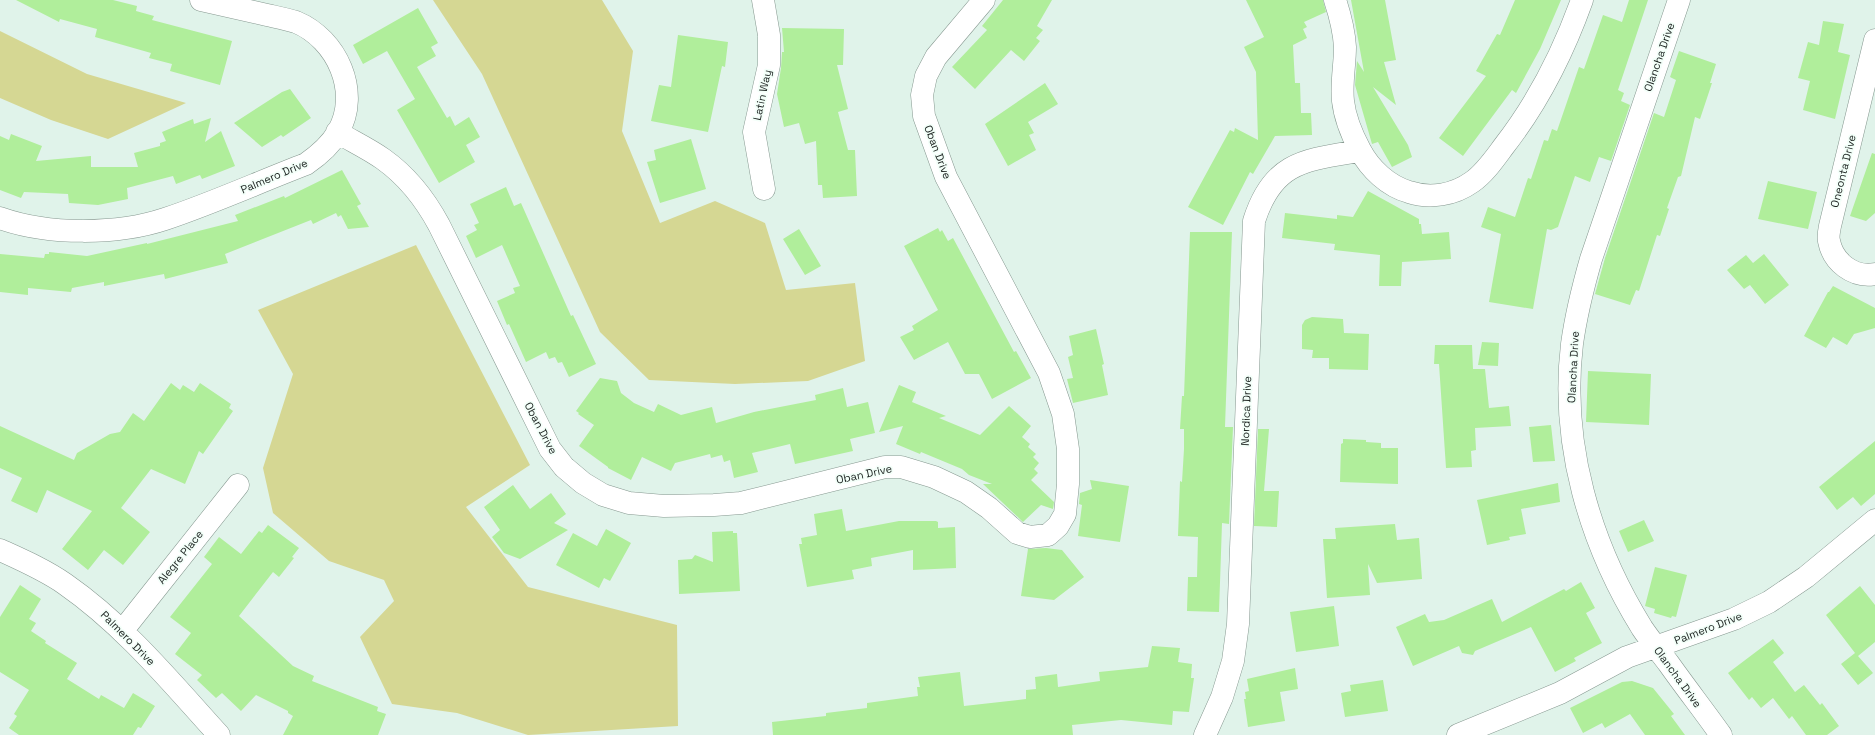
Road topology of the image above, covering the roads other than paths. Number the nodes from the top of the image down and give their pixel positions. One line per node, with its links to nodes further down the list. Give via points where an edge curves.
1 (201, 0): 8 (street, Palmero Drive, via 296,22 315,33 331,48 341,66 346,87 345,109)
2 (763, 0): 10 (street, Latin Way, via 769,35 768,65 754,132)
3 (984, 0): 8 (street, Oban Drive, via 936,57 926,76 922,95 924,116 946,177 1049,373 1063,414 1068,449 1065,514 1058,526 1048,535 1035,538 1018,534 989,508 966,492 934,476 901,467 884,467 741,502 714,505 664,506 629,503 603,495 564,467 550,448 427,203 408,180 383,158)
4 (1335, 0): 9 (street, via 1342,21 1345,47 1343,101 1349,128)
5 (1582, 0): 9 (street, via 1552,74 1522,123 1473,182 1438,196 1419,195 1399,189 1380,176)
6 (1679, 0): 17 (street, Olancha Drive, via 1591,258 1579,302 1572,346 1570,390 1573,442 1583,493 1596,536 1616,584)
7 (1875, 40): 12 (street, Oneonta Drive, via 1830,226 1829,240 1834,255 1842,266 1856,273)
8 (337, 132): 11 (street, Palmero Drive, via 325,150 306,164 164,219 119,228 79,231 44,228)
9 (1360, 151): 19 (street, Nordica Drive, via 1316,158 1286,170 1270,184 1260,202 1254,221 1238,624 1233,661)
10 (764, 189)
11 (0, 218)
12 (1875, 274)
13 (238, 485): 16 (street, Alegre Place)
14 (1875, 520): 17 (street, Palmero Drive, via 1806,577 1769,602 1734,619)
15 (0, 550): 16 (street, Palmero Drive, via 64,583)
16 (122, 630): 18 (street, Palmero Drive)
17 (1656, 647): 20 (street, Palmero Drive, via 1627,657 1560,693); 21 (street, Olancha Drive)
18 (219, 735)
19 (1205, 735)
20 (1458, 735)
21 (1721, 735)

